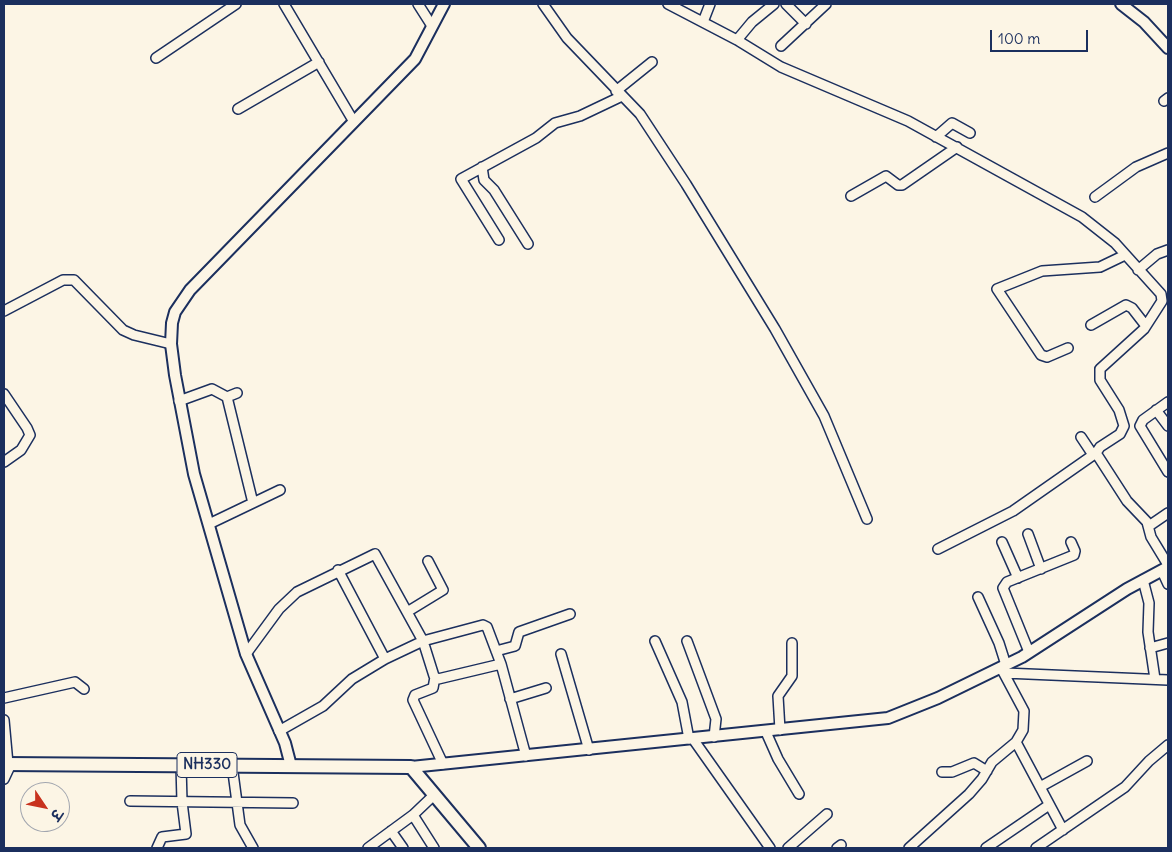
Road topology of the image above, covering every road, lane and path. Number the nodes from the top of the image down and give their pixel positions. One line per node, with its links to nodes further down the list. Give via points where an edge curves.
1 (236, 4): 18 (street)
2 (284, 4): 19 (street)
3 (418, 4): 14 (street)
4 (444, 4): 14 (main road)
5 (542, 4): 21 (street, via 560,30)
6 (668, 4): 12 (street)
7 (710, 4): 12 (street)
8 (773, 4): 15 (street)
9 (786, 4): 13 (street)
10 (826, 4): 13 (street)
11 (1122, 4): 17 (main road)
12 (703, 22): 15 (street)
13 (806, 24): 16 (street)
14 (432, 26): 23 (main road, via 415,59)
15 (737, 40): 25 (street, via 781,67 908,121)
16 (781, 46)
17 (1168, 48)
18 (156, 58)
19 (319, 62): 22 (street); 23 (street)
20 (652, 62): 21 (street)
21 (619, 94): 28 (street, via 580,116 555,123 536,138); 56 (street, via 647,122 775,329 824,416)
22 (238, 109)
23 (354, 122): 40 (main road, via 190,290 175,312)
24 (970, 133): 25 (street, via 952,123)
25 (936, 137): 26 (street)
26 (957, 148): 29 (street, via 902,185 886,176); 34 (street, via 1094,225)
27 (1168, 153): 30 (street, via 1136,167)
28 (482, 167): 31 (street, via 460,181); 32 (street, via 484,180 494,190)
29 (851, 196)
30 (1094, 197)
31 (499, 240)
32 (528, 244)
33 (1168, 250): 35 (street, via 1157,254)
34 (1125, 255): 35 (street); 41 (street, via 1100,267 1042,270 997,289 1041,355 1047,357)
35 (1138, 270): 36 (street)
36 (1165, 298): 39 (street)
37 (4, 311): 40 (street, via 63,280 74,280 123,330)
38 (1090, 325): 39 (street, via 1126,305)
39 (1146, 326): 50 (street, via 1100,369 1100,380 1119,410 1124,426 1120,434)
40 (171, 344): 45 (main road)
41 (1068, 348)
42 (237, 393): 44 (street)
43 (4, 394): 51 (street, via 30,435 21,450)
44 (227, 397): 45 (street, via 212,390); 54 (street)
45 (179, 401): 57 (main road, via 194,474)
46 (1168, 402): 47 (street)
47 (1156, 410): 48 (street); 52 (street, via 1140,426)
48 (1168, 426)
49 (1081, 438): 50 (street)
50 (1095, 454): 58 (street); 62 (street, via 1013,511)
51 (4, 462)
52 (1168, 472)
53 (280, 490): 54 (street)
54 (252, 503): 57 (street)
55 (1168, 513): 58 (street)
56 (867, 519)
57 (209, 524): 81 (main road)
58 (1149, 526): 64 (street)
59 (1028, 534): 66 (street)
60 (1002, 542): 67 (street)
61 (1071, 542): 66 (street, via 1076,554)
62 (938, 548)
63 (428, 561): 71 (street, via 443,590)
64 (1166, 568): 68 (main road); 69 (street)
65 (338, 570): 71 (street, via 375,554); 81 (street, via 290,598); 83 (street)
66 (1041, 570): 67 (street)
67 (1018, 578): 80 (street, via 1007,582 1003,592)
68 (1143, 580): 78 (street, via 1150,603); 80 (main road)
69 (1168, 584)
70 (978, 597): 85 (street)
71 (408, 612): 73 (street)
72 (570, 614): 79 (street, via 520,632 515,646)
73 (423, 641): 79 (street, via 483,625 489,630); 83 (street); 86 (street)
74 (655, 641): 98 (street, via 682,702)
75 (687, 641): 97 (street, via 716,719)
76 (792, 643): 95 (street, via 792,676 778,696)
77 (1168, 643): 78 (street)
78 (1150, 648): 87 (street)
79 (496, 651): 84 (street)
80 (1029, 652): 85 (main road)
81 (246, 654): 94 (main road)
82 (561, 654): 101 (street)
83 (385, 659): 94 (street, via 352,679 314,713)
84 (501, 664): 86 (street); 92 (street)
85 (1004, 669): 87 (street); 95 (main road, via 888,718); 99 (street, via 1024,711 1025,723)
86 (435, 677): 105 (street, via 433,688 415,695 413,700)
87 (1155, 680): 88 (street)
88 (1168, 680)
89 (546, 688): 92 (street)
90 (84, 689): 91 (street, via 75,682)
91 (4, 698)
92 (510, 700): 102 (street)
93 (4, 720): 104 (street)
94 (279, 730): 108 (main road)
95 (780, 730): 96 (main road)
96 (766, 732): 97 (main road); 114 (street)
97 (714, 737): 98 (main road)
98 (691, 739): 101 (main road); 131 (street)
99 (1016, 742): 110 (street); 113 (street)
100 (1168, 745): 123 (street, via 1125,787)
101 (588, 750): 102 (main road)
102 (526, 756): 105 (main road)
103 (1087, 762): 113 (street)
104 (7, 764): 106 (highway, NH330); 112 (street)
105 (443, 764): 109 (main road)
106 (181, 765): 107 (highway, NH330); 118 (street)
107 (232, 765): 108 (highway, NH330); 117 (street)
108 (291, 766): 109 (highway, NH330)
109 (411, 767): 115 (highway)
110 (987, 770): 111 (street, via 974,763 952,772); 133 (street, via 982,780 950,813)
111 (942, 772)
112 (4, 779)
113 (1040, 787): 120 (street)
114 (798, 794)
115 (434, 795): 122 (street); 130 (highway)
116 (130, 801): 118 (street)
117 (235, 801): 118 (street); 119 (street); 126 (street, via 240,825)
118 (182, 802): 125 (street, via 186,834 162,837)
119 (293, 803)
120 (1050, 805): 123 (street); 134 (street)
121 (827, 814): 132 (street)
122 (413, 815): 124 (street); 129 (street)
123 (1063, 830): 135 (street)
124 (391, 831): 127 (street); 128 (street)
125 (157, 848)
126 (253, 848)
127 (368, 848)
128 (402, 848)
129 (434, 848)
130 (479, 848)
131 (770, 848)
132 (788, 848)
133 (909, 848)
134 (986, 848)
135 (1036, 848)

